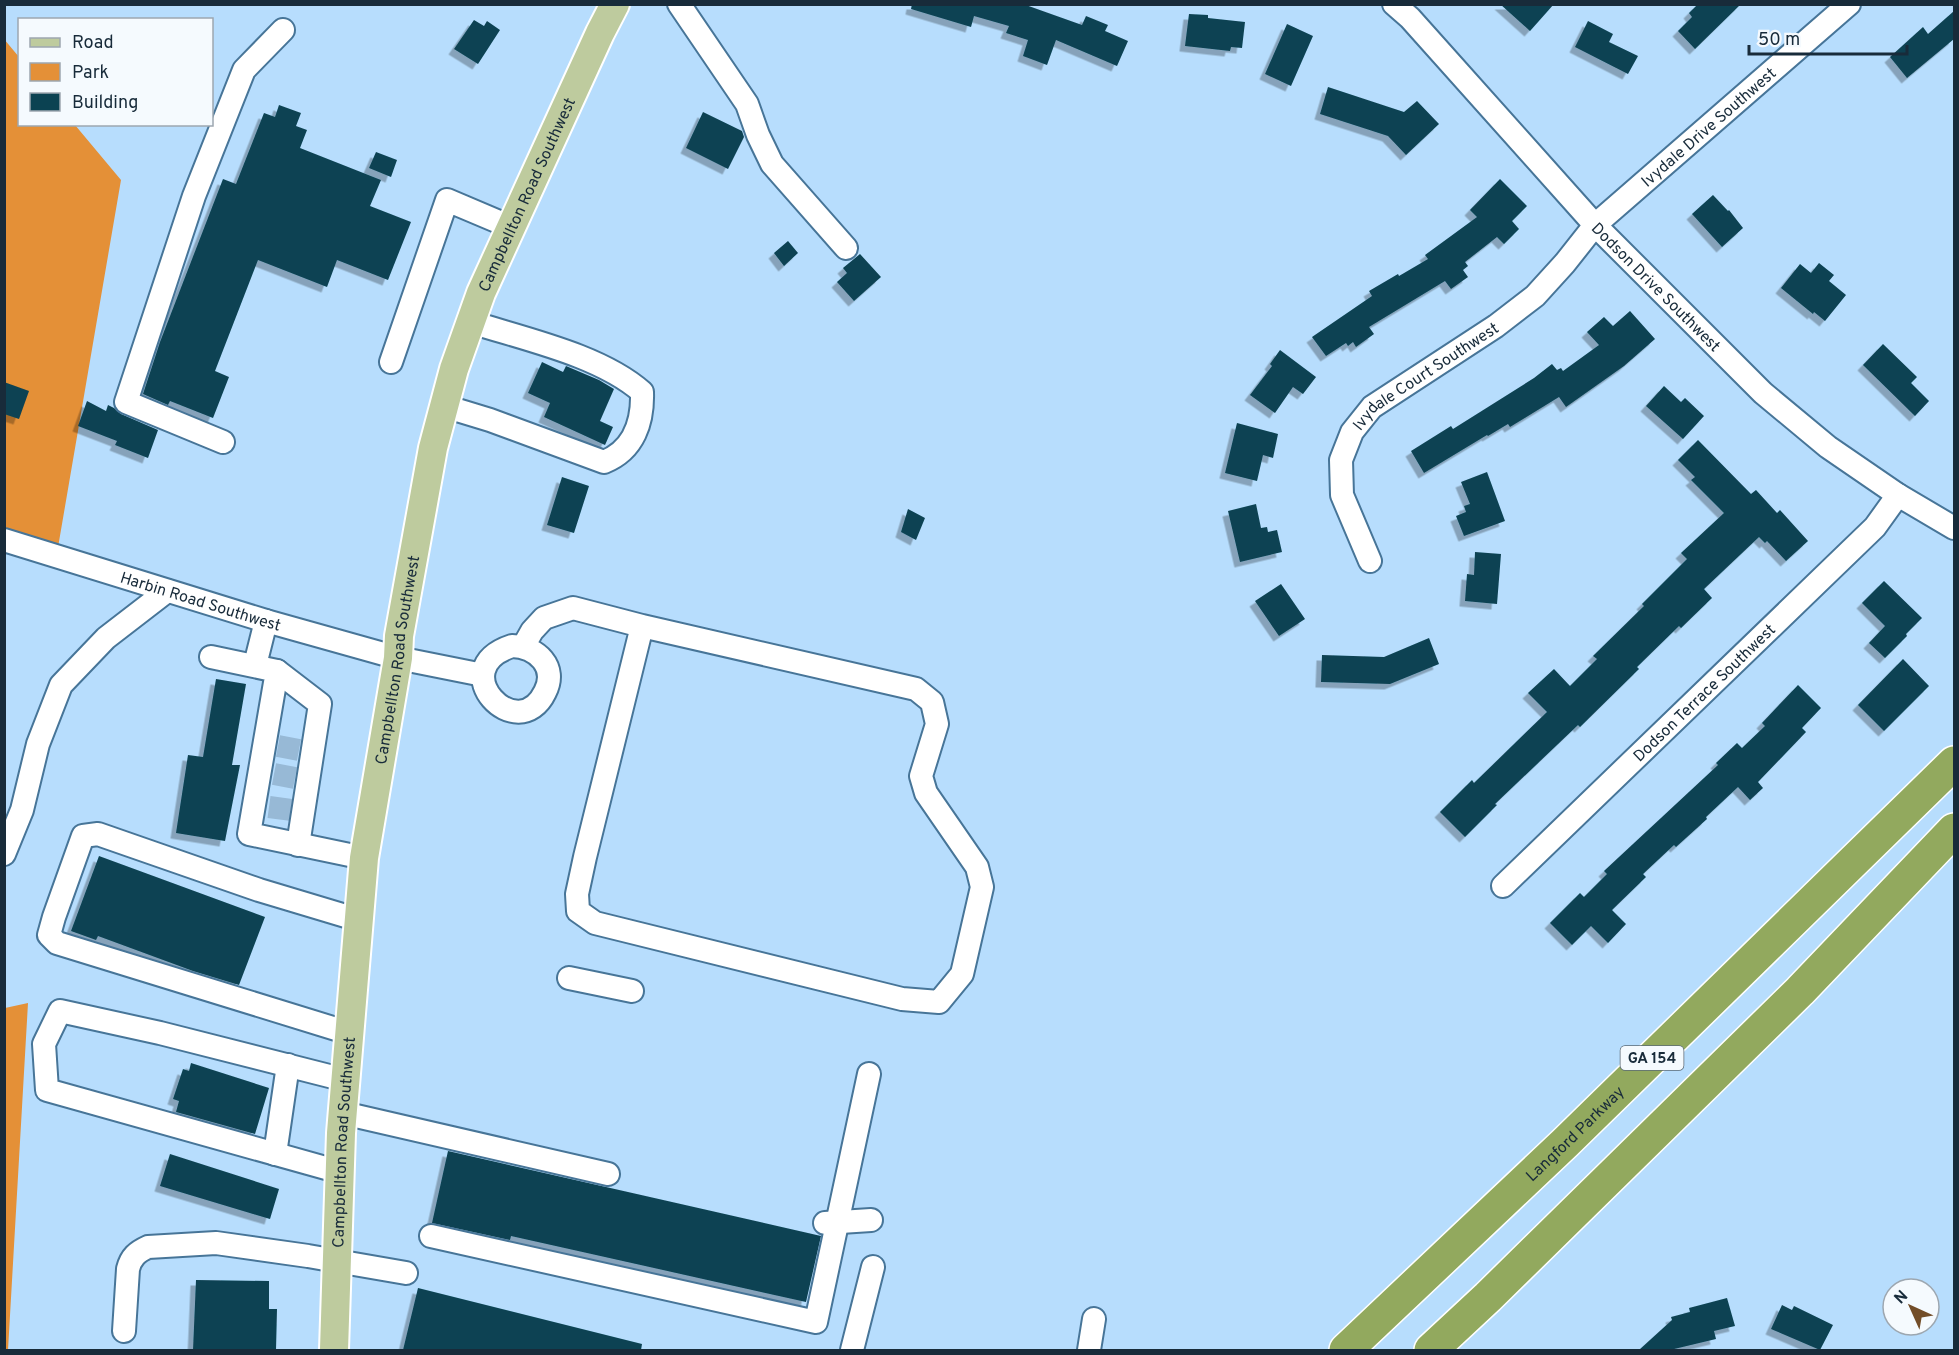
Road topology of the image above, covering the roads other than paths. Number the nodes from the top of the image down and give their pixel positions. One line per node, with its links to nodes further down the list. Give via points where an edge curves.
1 (615, 4): 7 (main road, Campbellton Road Southwest)
2 (679, 4): 8 (street, via 747,104 772,164)
3 (1394, 4): 6 (street, Dodson Drive Southwest)
4 (1849, 4): 6 (street, Ivydale Drive Southwest)
5 (283, 30): 12 (street, via 244,70 194,196 126,402)
6 (1595, 225): 13 (street, Dodson Drive Southwest, via 1763,393 1828,447); 16 (street, Ivydale Court Southwest, via 1535,296 1372,407 1352,432 1341,460 1342,495)
7 (511, 227): 9 (main road, Campbellton Road Southwest); 10 (street, via 447,200)
8 (846, 248)
9 (471, 322): 11 (main road, Campbellton Road Southwest); 11 (street, via 539,343 628,380 642,392 636,433 622,451 604,462)
10 (391, 362)
11 (444, 406): 22 (main road, Campbellton Road Southwest, via 433,448)
12 (223, 442)
13 (1898, 495): 14 (street, Dodson Drive Southwest); 32 (street, Dodson Terrace Southwest, via 1875,527)
14 (1954, 528)
15 (4, 540): 17 (street, Harbin Road Southwest)
16 (1370, 561)
17 (167, 591): 18 (street, Harbin Road Southwest); 30 (street, via 106,638 61,685)
18 (266, 621): 22 (street, Harbin Road Southwest); 23 (street)
19 (642, 626): 19 (street, via 585,857 577,894 578,911 595,923 902,999 939,1002 962,974 982,887 977,867 923,784 921,776 937,724 932,702 916,688); 20 (street, via 573,608 544,618)
20 (523, 647): 24 (street, via 512,646 493,656); 24 (street, via 541,657 549,677 548,688 536,705 515,711 496,704 489,696)
21 (211, 657): 23 (street)
22 (398, 658): 24 (street, Harbin Road Southwest); 31 (main road, Campbellton Road Southwest)
23 (266, 668): 25 (street); 25 (street, via 320,704)
24 (483, 675)
25 (289, 748): 27 (street); 27 (street)
26 (1954, 763): 55 (highway, Langford Parkway / GA 154, via 1565,1143)
27 (284, 776): 29 (street, via 297,811); 29 (street, via 261,806 249,834)
28 (1954, 830): 56 (highway, via 1800,991)
29 (298, 845): 31 (street)
30 (4, 854)
31 (364, 858): 33 (main road, Campbellton Road Southwest)
32 (1503, 886)
33 (359, 920): 36 (main road, Campbellton Road Southwest); 36 (street, via 98,834 83,836 49,935 57,943)
34 (569, 978): 35 (street)
35 (632, 991)
36 (349, 1033): 39 (main road, Campbellton Road Southwest)
37 (288, 1065): 39 (street); 41 (street); 41 (street, via 60,1011 44,1044 46,1090)
38 (869, 1074): 45 (street)
39 (345, 1080): 40 (main road, Campbellton Road Southwest)
40 (343, 1113): 42 (main road, Campbellton Road Southwest); 43 (street)
41 (275, 1154): 42 (street)
42 (340, 1172): 47 (main road, Campbellton Road Southwest)
43 (608, 1173)
44 (871, 1220): 45 (street)
45 (831, 1222): 46 (street, via 816,1322)
46 (431, 1236)
47 (337, 1261): 49 (street); 51 (street, via 216,1243 148,1247 130,1261); 52 (main road, Campbellton Road Southwest)
48 (873, 1267): 53 (street)
49 (406, 1273)
50 (1094, 1319): 54 (street)
51 (124, 1331)
52 (334, 1350)
53 (852, 1350)
54 (1089, 1350)
55 (1346, 1350)
56 (1431, 1350)

